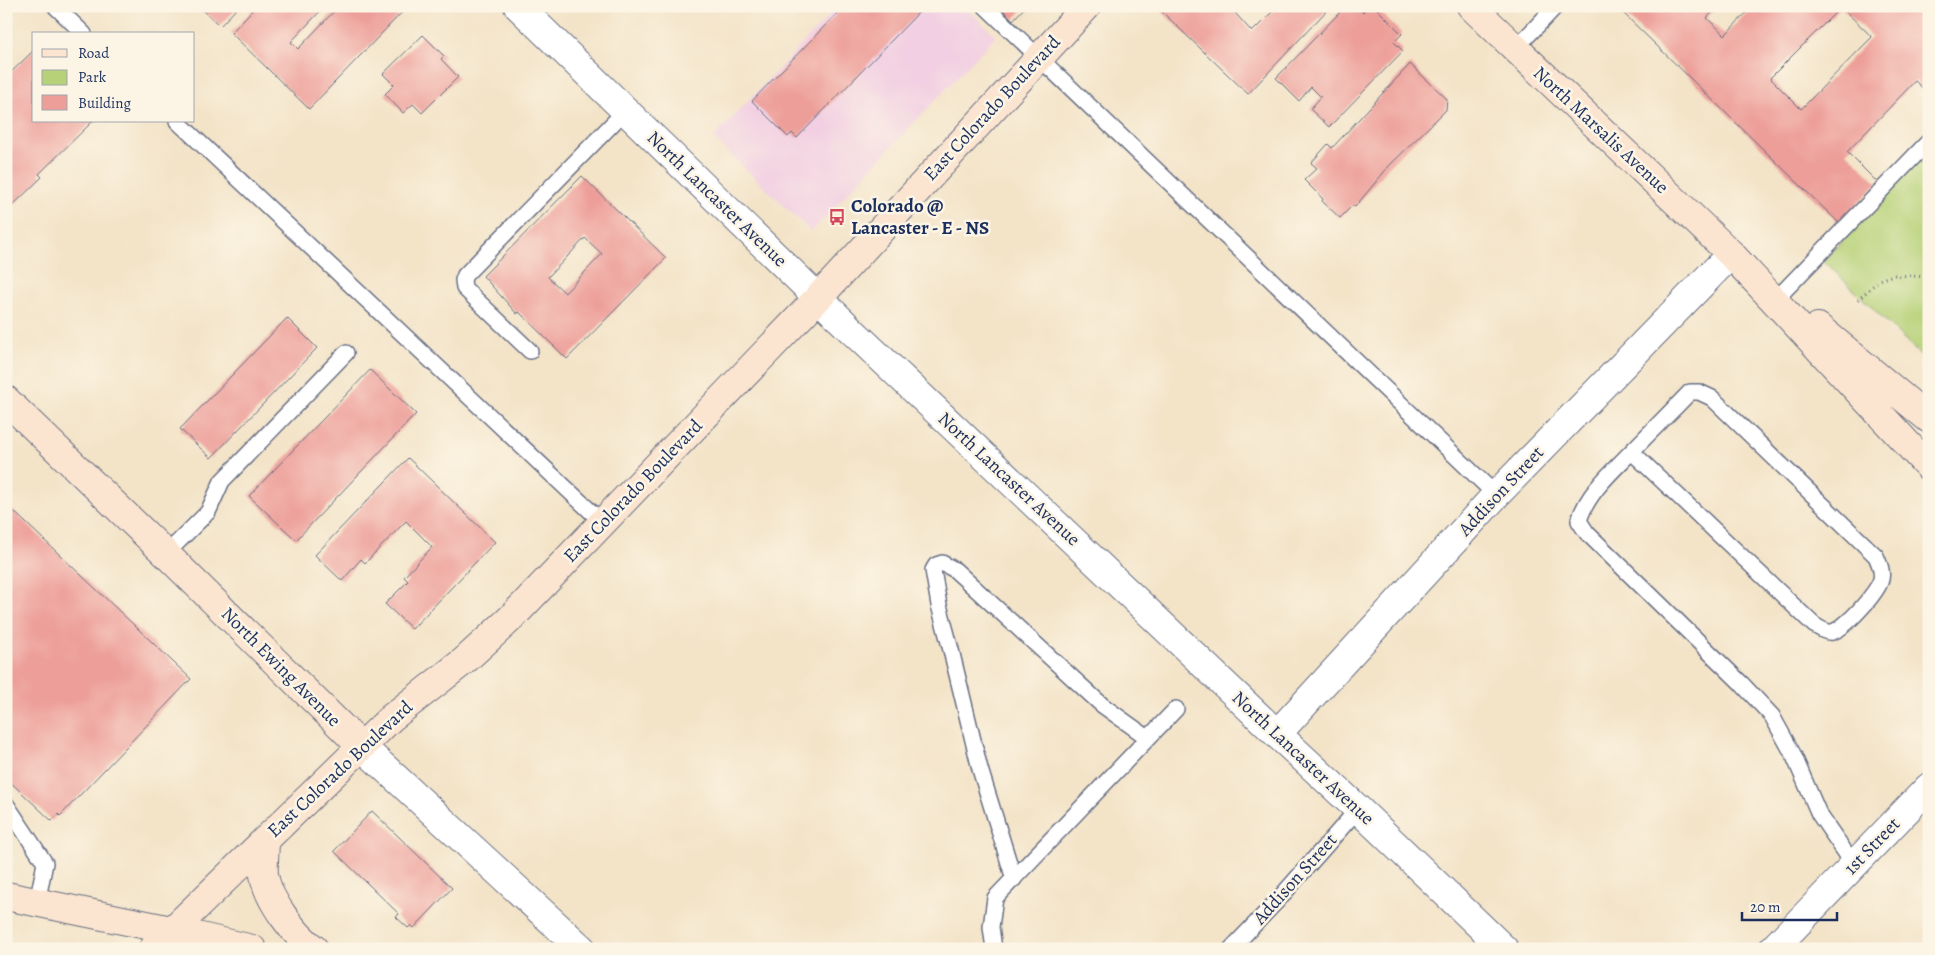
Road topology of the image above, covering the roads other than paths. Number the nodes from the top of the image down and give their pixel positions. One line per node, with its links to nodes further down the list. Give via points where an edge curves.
1 (55, 6): 7 (lane)
2 (518, 6): 10 (street, North Lancaster Avenue)
3 (985, 6): 9 (lane)
4 (1087, 6): 9 (street, East Colorado Boulevard)
5 (1471, 6): 8 (street, North Marsalis Avenue)
6 (1556, 6): 8 (lane)
7 (82, 32)
8 (1515, 49): 13 (street, North Marsalis Avenue)
9 (1038, 58): 15 (street, East Colorado Boulevard); 22 (lane)
10 (625, 110): 15 (street, North Lancaster Avenue); 16 (lane, via 463,280 464,288)
11 (178, 122): 23 (lane)
12 (1929, 141): 14 (lane)
13 (1731, 254): 14 (street, North Marsalis Avenue); 21 (street, North Marsalis Avenue); 22 (street, Addison Street)
14 (1780, 295): 19 (street, North Marsalis Avenue)
15 (819, 297): 23 (street, East Colorado Boulevard); 26 (street, North Lancaster Avenue)
16 (530, 350)
17 (346, 353): 24 (lane, via 222,481 208,512)
18 (6, 400): 24 (street, North Ewing Avenue)
19 (1929, 419)
20 (1632, 452): 20 (lane, via 1690,392 1712,398 1876,556 1882,578 1877,590 1842,628 1831,632 1822,630); 33 (lane, via 1602,482 1582,508 1579,520 1587,533 1772,716 1793,754 1819,814)
21 (1929, 467)
22 (1496, 495): 26 (street, Addison Street)
23 (604, 523): 28 (street, East Colorado Boulevard, via 491,636)
24 (166, 554): 28 (street, North Ewing Avenue)
25 (1176, 709): 27 (lane)
26 (1277, 734): 31 (street, North Lancaster Avenue)
27 (1148, 738): 34 (lane); 34 (lane, via 1102,705 955,570 942,563 936,565 939,605 980,769)
28 (361, 746): 32 (street, East Colorado Boulevard); 40 (street, North Ewing Avenue)
29 (1929, 787): 33 (street, 1st Street)
30 (6, 804): 36 (lane, via 45,863)
31 (1358, 809): 42 (lane, Addison Street); 43 (street, North Lancaster Avenue)
32 (265, 840): 37 (street, East Colorado Boulevard); 39 (street, via 264,876 277,909)
33 (1854, 865): 44 (street, 1st Street)
34 (1014, 879): 41 (lane, via 995,898 991,927)
35 (6, 896): 36 (street)
36 (37, 903): 37 (street)
37 (162, 939): 38 (street)
38 (252, 949)
39 (314, 949)
40 (582, 949)
41 (994, 949)
42 (1232, 949)
43 (1504, 949)
44 (1773, 949)

